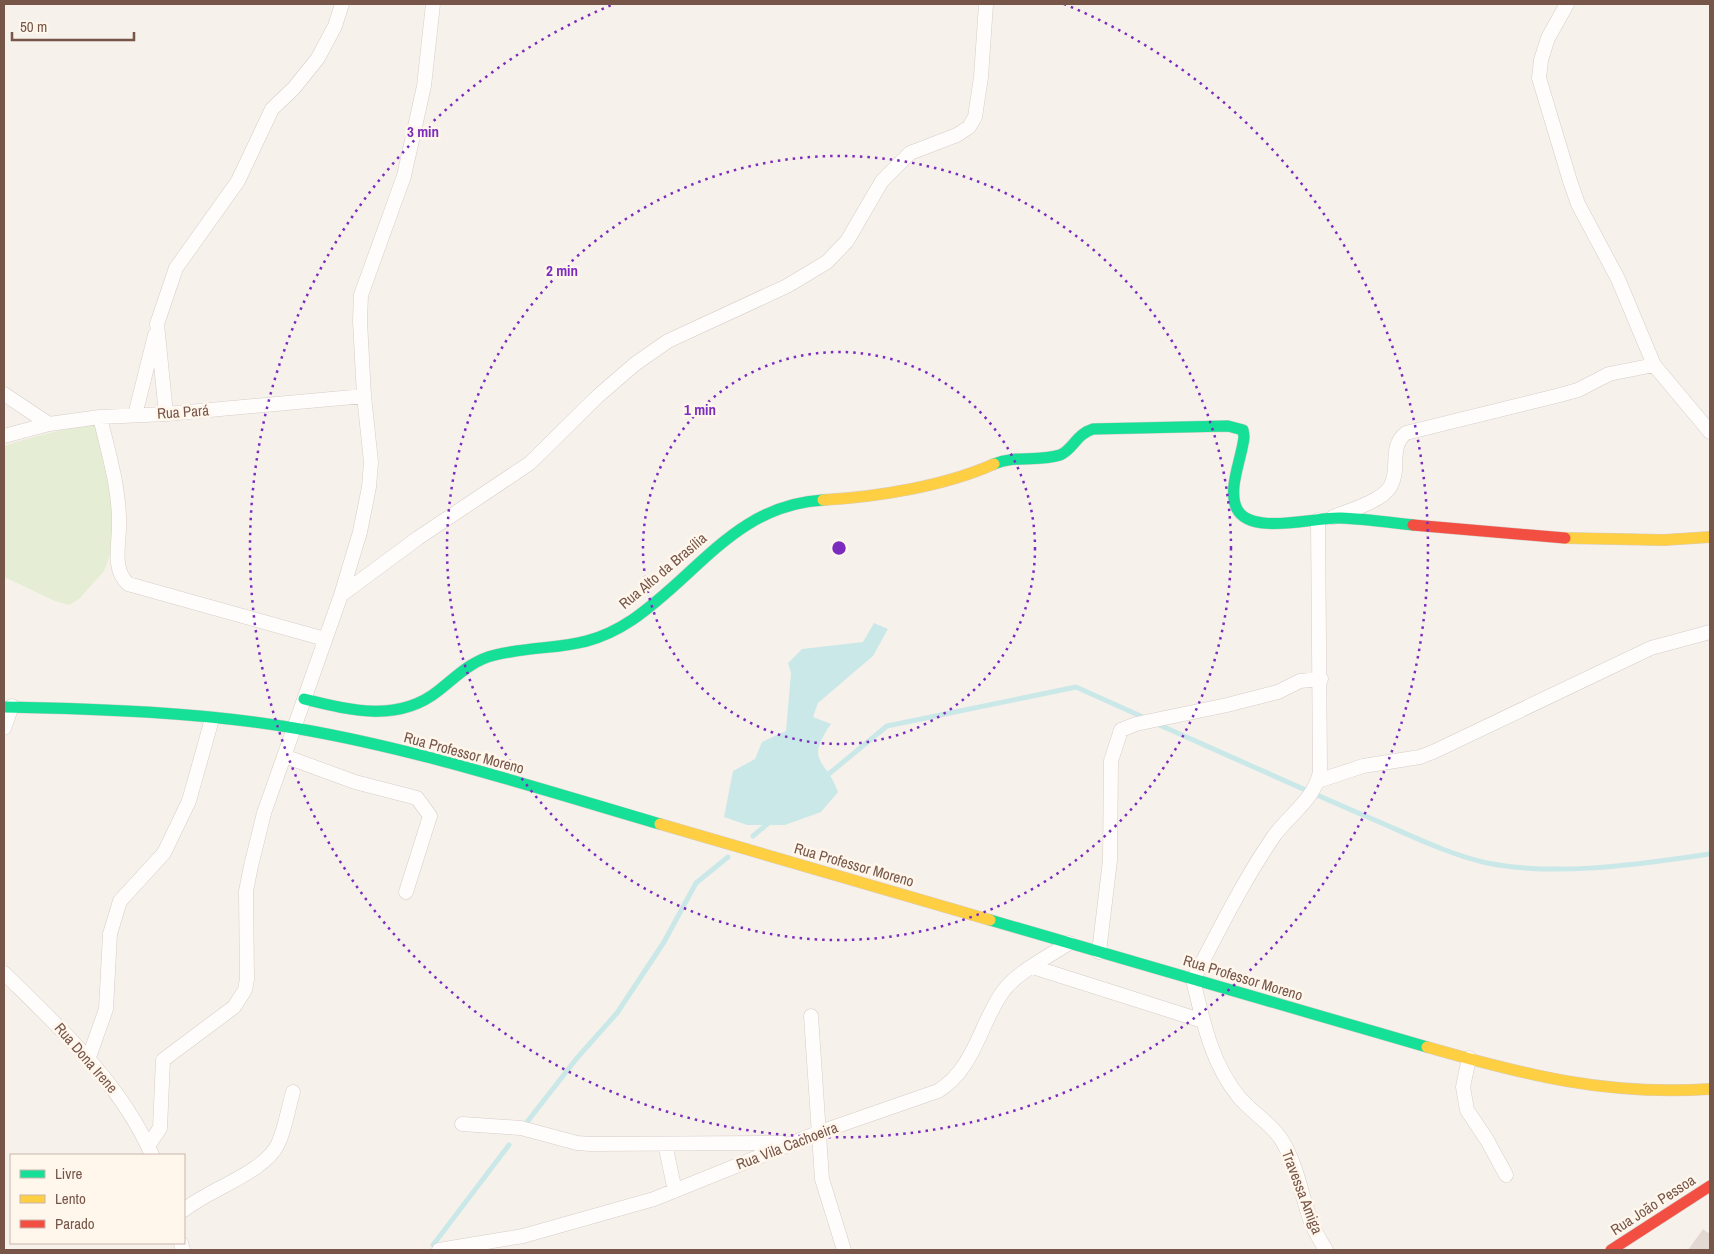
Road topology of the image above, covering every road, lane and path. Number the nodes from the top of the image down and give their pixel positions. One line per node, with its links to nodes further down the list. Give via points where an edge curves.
1 (342, 4): 5 (street, via 335,26 318,58 272,110 238,181 176,268)
2 (433, 4): 8 (street, via 424,86 404,176 361,295)
3 (986, 4): 17 (street, via 981,76 975,117 969,128 910,152 882,181 848,241 828,262 786,286 668,341 598,396 530,463 418,538)
4 (1567, 4): 6 (street, via 1548,38 1539,78 1578,204 1618,279)
5 (157, 324): 9 (street); 10 (street)
6 (1654, 365): 13 (street); 15 (street, via 1609,374 1578,390 1406,433 1396,444 1395,470 1390,487 1379,497)
7 (4, 394): 12 (street)
8 (364, 396): 9 (street, Rua Pará); 17 (street, via 371,462 369,487 360,532)
9 (166, 414): 10 (street, Rua Pará)
10 (135, 415): 11 (street, Rua Pará)
11 (100, 417): 12 (street, Rua Pará); 19 (street, via 118,505 119,570 128,584)
12 (49, 424): 14 (street, Rua Pará)
13 (1710, 432)
14 (4, 436)
15 (1325, 519): 16 (main road, via 1634,542); 20 (street); 21 (main road, Rua Alto da Brasília, via 1258,523 1243,517 1236,506 1236,471 1245,438 1243,430 1228,426 1093,429 1078,435 1064,454 1002,460 970,475 944,481 779,508 729,534 645,608 611,633 572,646 513,651 478,660 414,707 384,712)
16 (1710, 537)
17 (341, 595): 19 (street)
18 (1710, 632): 27 (street, via 1651,648 1426,754 1363,766)
19 (325, 639): 21 (street)
20 (1321, 679): 27 (street); 30 (street, via 1300,681 1278,692 1121,730 1111,761 1110,860)
21 (304, 699): 25 (street)
22 (8, 706): 23 (main road, Rua Professor Moreno, via 96,709); 24 (street)
23 (212, 719): 25 (main road, Rua Professor Moreno); 37 (street, via 188,801 164,853 120,901 110,934 106,1009)
24 (4, 728)
25 (294, 728): 26 (street); 29 (main road, Rua Professor Moreno, via 434,759)
26 (284, 756): 28 (street, via 355,782 418,798 430,816); 46 (street, via 264,813 246,891 245,990 234,1007 163,1060 160,1128)
27 (1318, 781): 33 (street, via 1304,804 1274,836)
28 (406, 892)
29 (1069, 943): 30 (main road, Rua Professor Moreno); 31 (street, Rua Vila Cachoeira)
30 (1099, 952): 33 (main road, Rua Professor Moreno)
31 (1032, 967): 35 (street); 43 (street, Rua Vila Cachoeira, via 1004,990 962,1070 949,1084 938,1091)
32 (4, 973): 37 (street, Rua Dona Irene, via 65,1032)
33 (1193, 980): 35 (street, Travessa Amiga); 36 (main road, Rua Professor Moreno)
34 (811, 1016): 43 (street)
35 (1203, 1021): 53 (street, Travessa Amiga, via 1227,1081 1284,1142 1309,1218)
36 (1469, 1058): 40 (main road, Rua Professor Moreno, via 1593,1087); 47 (street, via 1463,1086 1467,1110)
37 (88, 1060): 46 (street, Rua Dona Irene, via 124,1102)
38 (1710, 1088): 40 (main road)
39 (293, 1092): 50 (street, via 278,1145 266,1159 239,1178 199,1197)
40 (1688, 1092): 41 (main road)
41 (1710, 1095)
42 (462, 1124): 45 (street, via 521,1128 577,1143)
43 (820, 1132): 44 (street, Rua Vila Cachoeira); 52 (street, via 822,1179)
44 (791, 1143): 45 (street); 49 (street, Rua Vila Cachoeira)
45 (665, 1144): 49 (street)
46 (150, 1151)
47 (1506, 1175)
48 (1710, 1186): 54 (main road, Rua João Pessoa)
49 (674, 1190): 51 (street, Rua Vila Cachoeira, via 654,1199 523,1236)
50 (185, 1209)
51 (439, 1250)
52 (844, 1250)
53 (1326, 1250)
54 (1612, 1250)

